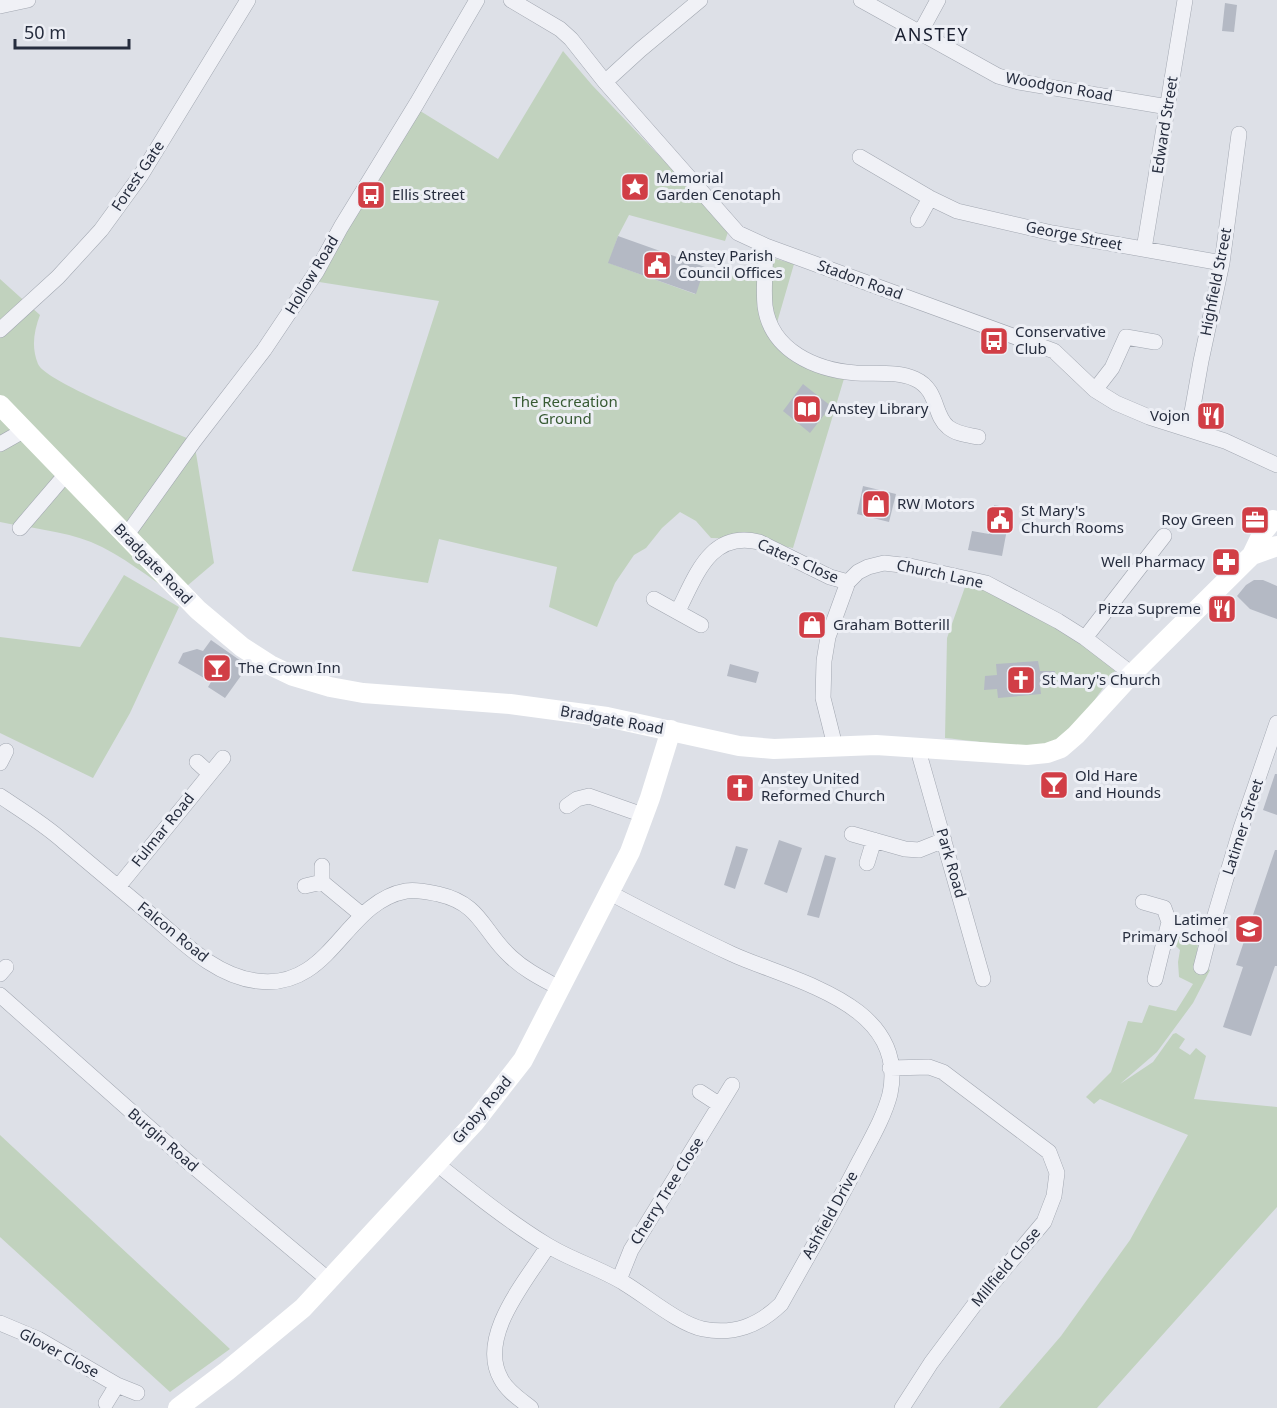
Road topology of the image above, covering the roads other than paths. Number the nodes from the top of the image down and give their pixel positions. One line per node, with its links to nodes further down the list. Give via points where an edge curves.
1 (28, 0): 9 (street)
2 (248, 0): 20 (street, Forest Gate, via 141,175 100,230 58,277)
3 (477, 0): 32 (street, Hollow Road, via 317,271 264,350)
4 (511, 0): 11 (street, Stadon Road, via 560,29)
5 (700, 0): 11 (street)
6 (861, 0): 10 (street, Woodgon Road)
7 (938, 0): 10 (street)
8 (1185, 0): 12 (street, Edward Street)
9 (0, 6)
10 (920, 33): 12 (street, Woodgon Road, via 998,76)
11 (605, 82): 17 (street, Stadon Road, via 738,232)
12 (1168, 107): 18 (street, Edward Street)
13 (1239, 135): 19 (street, Highfield Street)
14 (860, 157): 15 (street, George Street)
15 (930, 198): 16 (street); 18 (street, George Street, via 957,211)
16 (918, 220)
17 (766, 246): 22 (street, Stadon Road, via 1054,351); 26 (street, via 765,306 774,333 786,347 796,356 836,372 898,374 916,379 928,388 947,427)
18 (1144, 249): 19 (street, George Street)
19 (1222, 263): 24 (street, Highfield Street)
20 (0, 330)
21 (1155, 342): 22 (street, via 1126,337 1112,368)
22 (1095, 390): 24 (street, Stadon Road, via 1132,410)
23 (0, 405): 25 (street, Bradgate Road)
24 (1189, 429): 28 (street, Stadon Road, via 1225,441)
25 (24, 431): 27 (street); 29 (street, Bradgate Road)
26 (978, 437)
27 (0, 444)
28 (1276, 466)
29 (68, 473): 31 (street); 32 (street, Bradgate Road)
30 (1276, 522): 35 (street, Bradgate Road, via 1263,532)
31 (20, 528)
32 (126, 536): 43 (street, Bradgate Road, via 198,610 242,647 293,676 363,693 510,704)
33 (1164, 536): 40 (street)
34 (1277, 546): 35 (street, Bradgate Road)
35 (1252, 555): 41 (street, Bradgate Road)
36 (848, 582): 38 (street, Caters Close, via 759,542 736,540 723,544 705,559); 40 (street, Church Lane, via 858,572 884,563 928,569 986,583); 44 (street, via 828,637 824,661 824,698)
37 (654, 599): 38 (street)
38 (678, 611): 39 (street)
39 (701, 625)
40 (1085, 638): 41 (street, Church Lane)
41 (1132, 674): 45 (street, Bradgate Road, via 1076,735 1061,748 1047,753)
42 (1277, 723): 64 (street, Latimer Street)
43 (671, 730): 44 (street, Bradgate Road, via 739,746); 51 (street, Groby Road)
44 (835, 746): 45 (street, Bradgate Road)
45 (920, 747): 54 (street, Park Road)
46 (224, 758): 48 (street, Fulmar Road)
47 (197, 762): 48 (street)
48 (209, 773): 59 (street, Fulmar Road)
49 (0, 796): 59 (street, Falcon Road, via 61,838)
50 (567, 806): 51 (street, via 589,796)
51 (644, 815): 60 (street, Groby Road)
52 (852, 834): 53 (street)
53 (874, 840): 54 (street, via 919,850); 55 (street)
54 (944, 840): 66 (street, Park Road)
55 (867, 863)
56 (322, 866): 57 (street)
57 (322, 882): 58 (street); 62 (street)
58 (305, 886)
59 (118, 887): 62 (street, Falcon Road, via 205,960 234,975 257,981 274,981 309,969 325,957)
60 (610, 893): 68 (street, Groby Road); 70 (street, Ashfield Drive, via 734,955 825,991 871,1024 882,1038)
61 (1143, 902): 63 (street, via 1164,908)
62 (362, 915): 68 (street, Falcon Road, via 385,897 408,890 452,897 471,908 529,973)
63 (1169, 922): 64 (street); 67 (street)
64 (1210, 932): 65 (street, Latimer Street)
65 (1201, 967)
66 (983, 979)
67 (1155, 979)
68 (561, 989): 74 (street, Groby Road, via 523,1060)
69 (0, 995): 77 (street, Burgin Road)
70 (891, 1068): 76 (street, Ashfield Drive, via 889,1096 871,1140 781,1304 770,1314 739,1329 700,1329); 84 (street, Millfield Close, via 929,1067 944,1072 1049,1152 1057,1173 1044,1222 975,1304)
71 (732, 1085): 73 (street, Cherry Tree Close)
72 (700, 1092): 73 (street)
73 (720, 1105): 76 (street, Cherry Tree Close, via 631,1250)
74 (437, 1164): 75 (street, Ashfield Drive); 77 (street, Groby Road)
75 (548, 1246): 76 (street, Ashfield Drive); 83 (street, via 500,1322 494,1352 501,1380)
76 (619, 1280)
77 (330, 1281): 82 (street, Groby Road, via 295,1315)
78 (0, 1323): 79 (street, Glover Close, via 38,1339)
79 (117, 1385): 80 (street, Glover Close); 81 (street, Glover Close)
80 (137, 1393)
81 (106, 1403)
82 (178, 1408)
83 (531, 1408)
84 (902, 1408)

